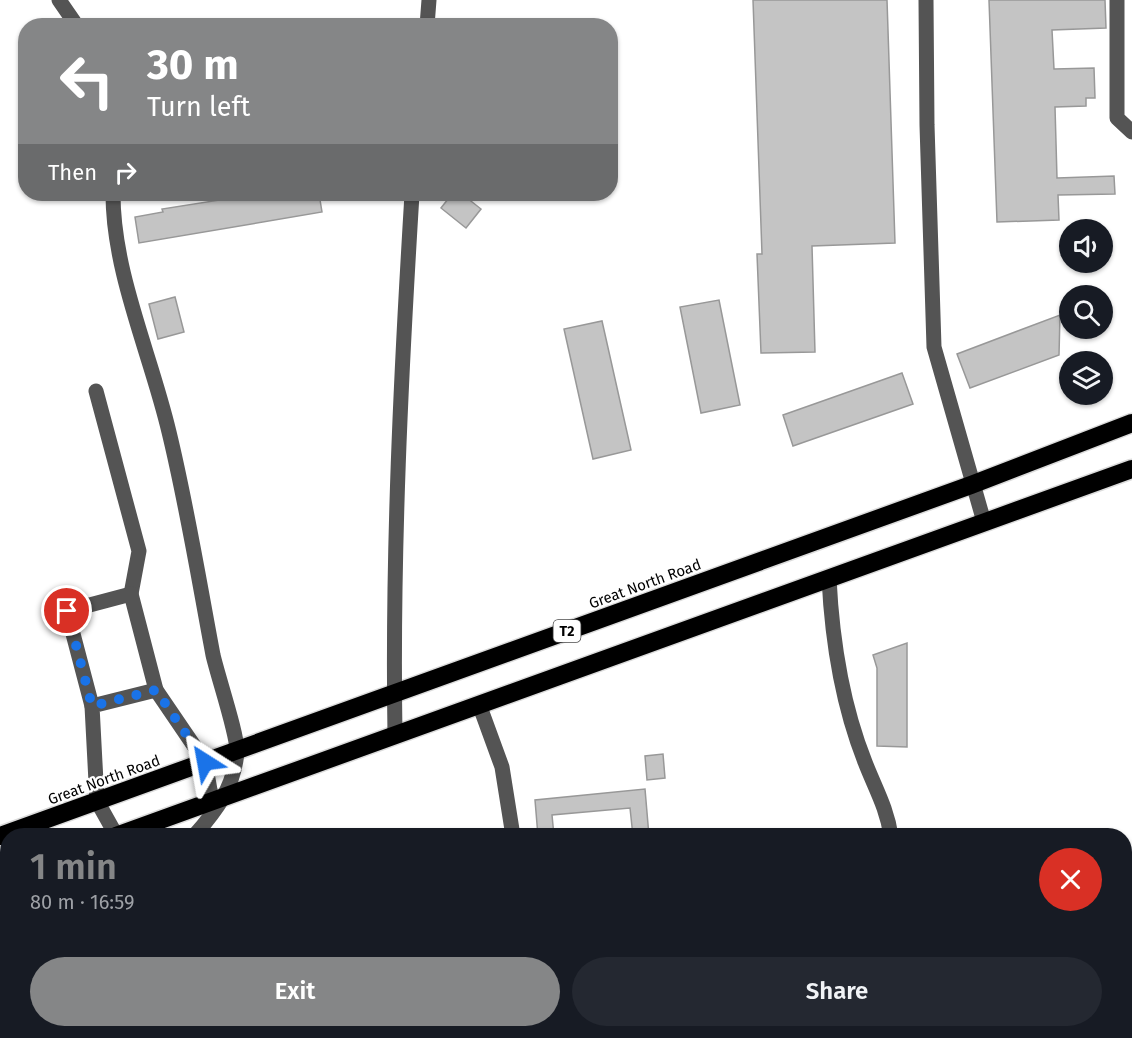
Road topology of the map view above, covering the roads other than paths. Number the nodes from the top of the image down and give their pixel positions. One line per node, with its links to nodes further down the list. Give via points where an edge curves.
1 (59, 0): 5 (street)
2 (429, 0): 6 (street)
3 (926, 0): 13 (street, via 934,347)
4 (1117, 0): 7 (street, via 1117,118)
5 (71, 18)
6 (428, 18)
7 (1132, 132)
8 (113, 201): 22 (street, via 125,274 170,433 217,671)
9 (412, 201): 18 (street, via 399,420)
10 (96, 391): 16 (street, via 139,551)
11 (1132, 423): 13 (highway, Great North Road / T2)
12 (1132, 469): 14 (highway)
13 (971, 484): 14 (street); 18 (highway, Great North Road / T2)
14 (984, 522): 15 (highway)
15 (830, 578): 19 (highway); 31 (street, via 835,648 843,683 865,762)
16 (131, 594): 17 (street); 20 (street, via 67,611)
17 (156, 690): 20 (street); 23 (street)
18 (394, 694): 21 (street); 22 (highway, Great North Road / T2)
19 (479, 704): 21 (highway); 30 (street, via 502,767)
20 (92, 706): 25 (street)
21 (395, 735): 24 (highway)
22 (237, 751): 23 (highway, Great North Road / T2); 24 (street)
23 (205, 762): 24 (street); 25 (highway, Great North Road / T2)
24 (218, 799): 28 (highway); 29 (street, via 218,808)
25 (97, 801): 26 (highway, Great North Road / T2); 27 (street)
26 (22, 828)
27 (112, 828)
28 (136, 828)
29 (201, 828)
30 (512, 828)
31 (890, 828)

